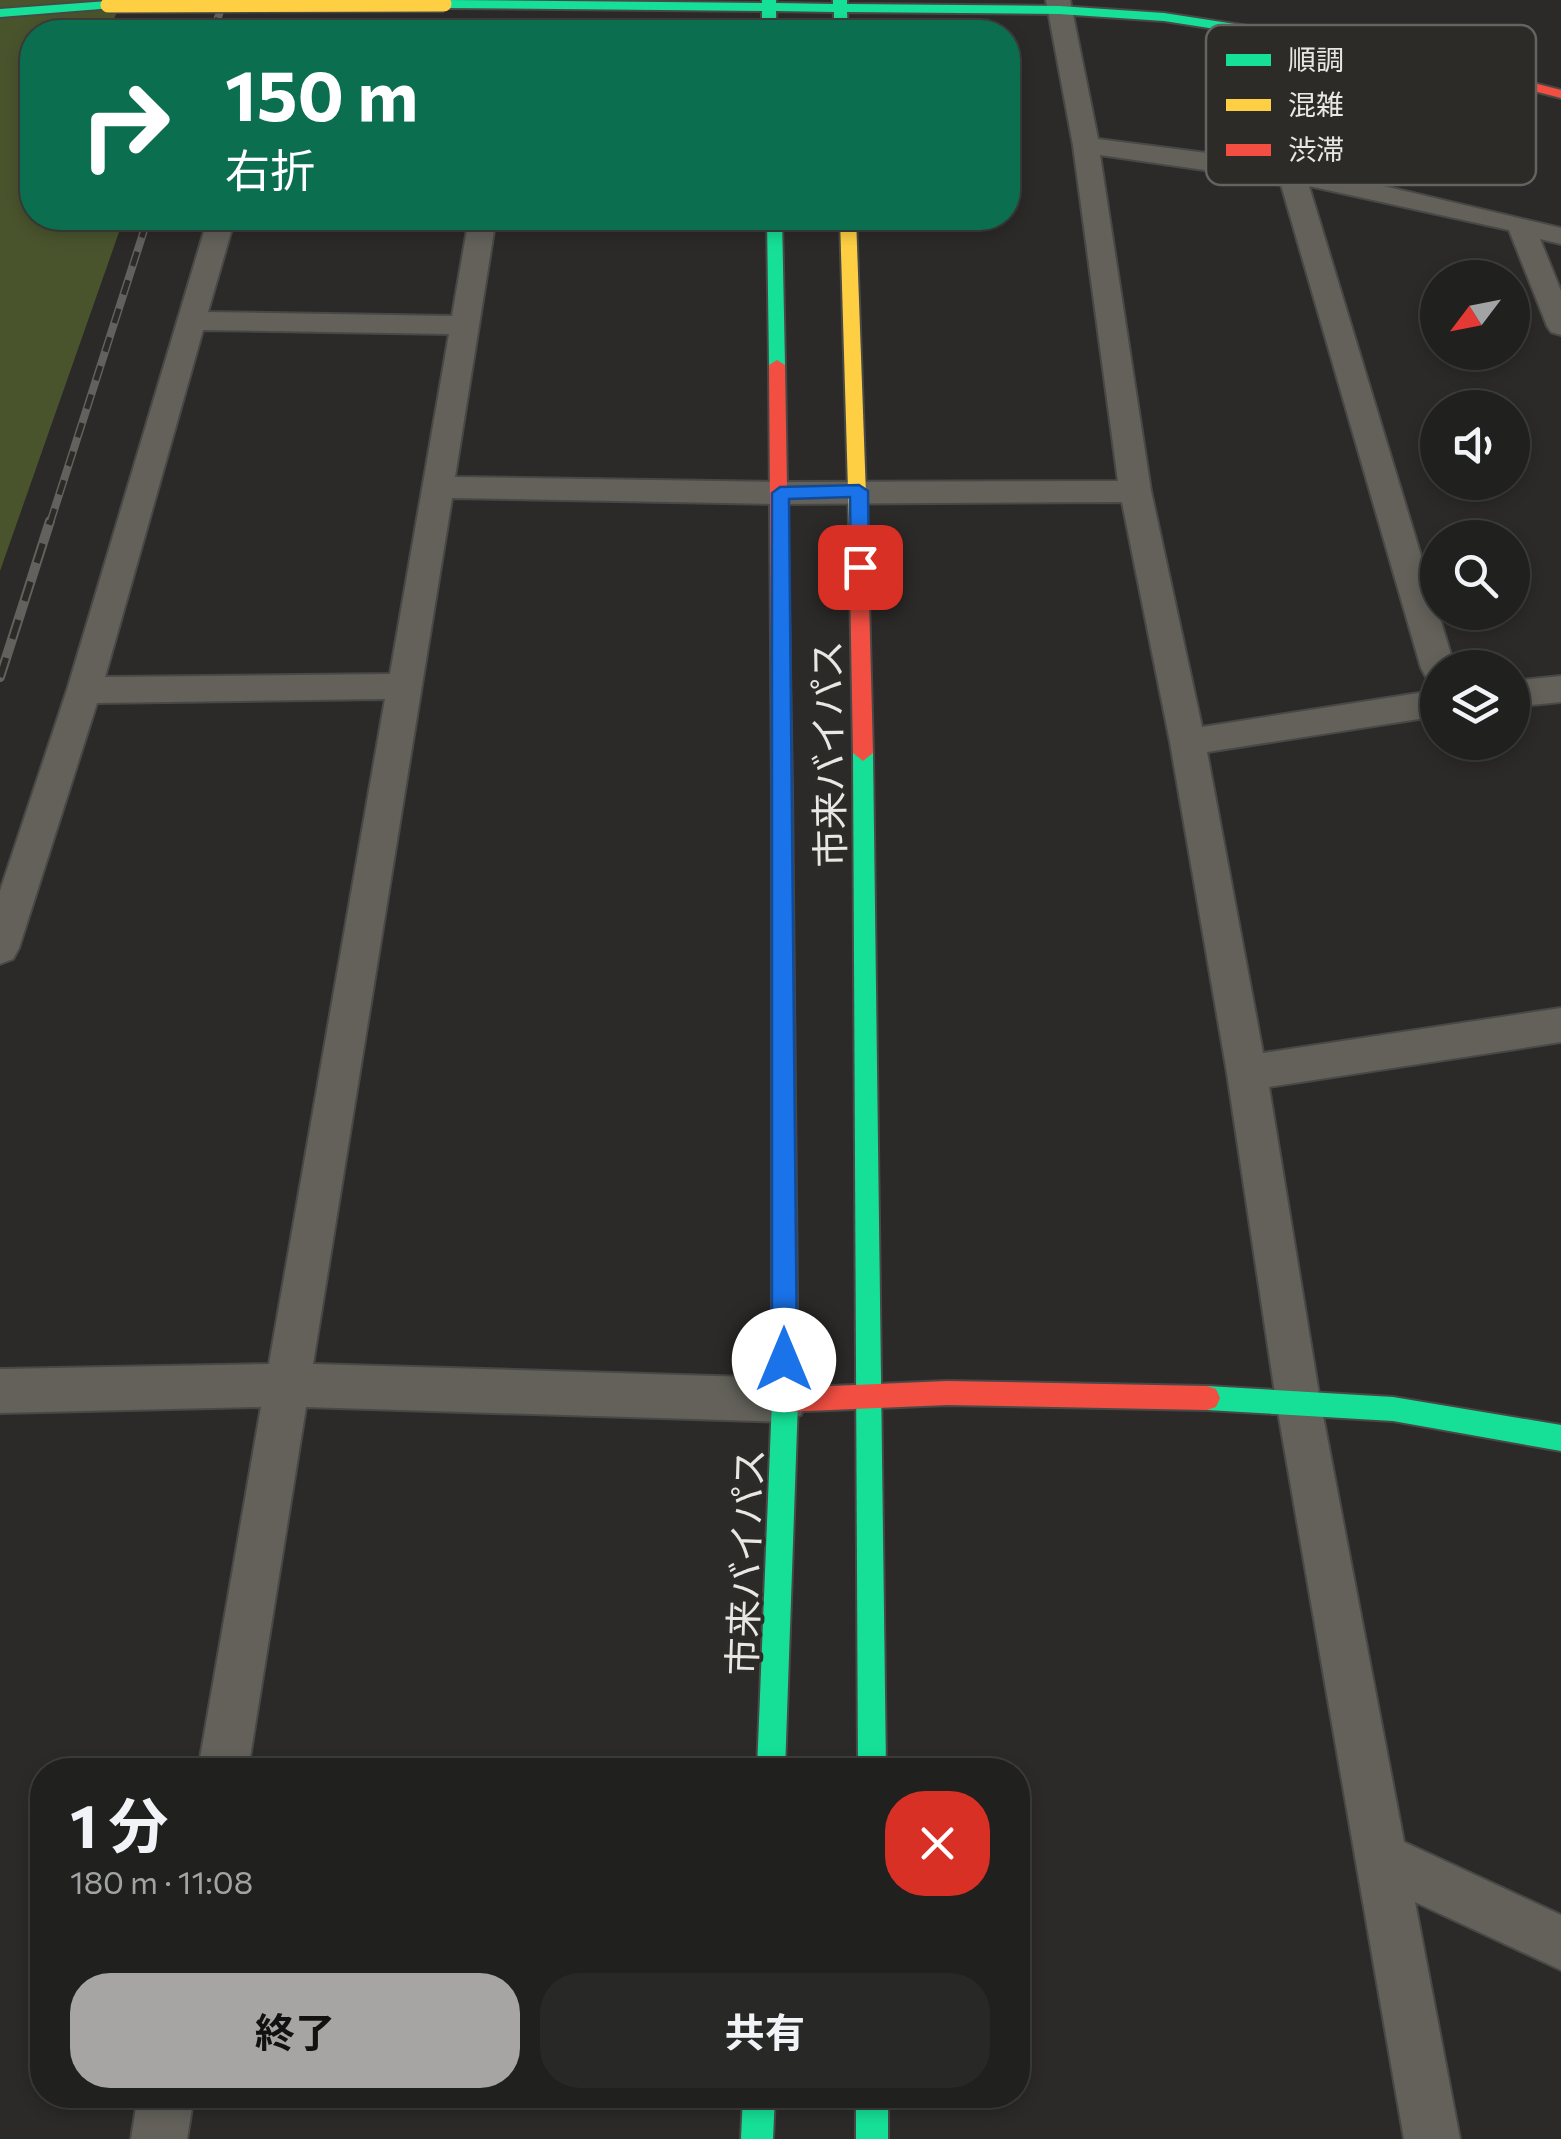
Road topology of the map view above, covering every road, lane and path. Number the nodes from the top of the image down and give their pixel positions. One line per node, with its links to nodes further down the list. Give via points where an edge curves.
1 (147, 3): 2 (main road, bridge); 4 (main road, bridge)
2 (769, 3): 5 (main road)
3 (1058, 5): 5 (main road); 6 (main road); 9 (street)
4 (0, 12)
5 (840, 14)
6 (1220, 25)
7 (1536, 88): 8 (main road)
8 (1561, 94)
9 (1086, 145): 10 (street); 24 (street)
10 (1206, 161)
11 (1295, 185): 26 (street)
12 (1348, 185): 13 (street)
13 (1520, 224): 18 (street); 21 (street)
14 (217, 230): 19 (street)
15 (481, 230): 20 (street)
16 (774, 230): 25 (main road, 市来バイパス)
17 (848, 230): 23 (main road, 市来バイパス)
18 (1561, 236)
19 (190, 321): 20 (street); 29 (street)
20 (464, 325): 22 (street)
21 (1561, 326)
22 (439, 488): 25 (street); 27 (street)
23 (859, 491): 24 (street); 25 (street); 38 (main road, 市来バイパス)
24 (1135, 491): 32 (street)
25 (780, 493): 39 (main road, 市来バイパス)
26 (1433, 650)
27 (405, 686): 29 (street); 36 (street)
28 (1561, 689): 30 (street)
29 (84, 690): 33 (street)
30 (1530, 692)
31 (1420, 706): 32 (street)
32 (1188, 742): 35 (street)
33 (1, 940)
34 (1561, 1025): 35 (street)
35 (1247, 1073): 40 (street)
36 (290, 1385): 37 (street); 39 (street); 42 (street)
37 (0, 1391)
38 (872, 1391): 39 (main road); 40 (main road); 44 (main road, 市来バイパス)
39 (784, 1400): 43 (main road, 市来バイパス)
40 (1298, 1400): 41 (main road, via 1486,1419); 45 (street)
41 (1561, 1438)
42 (225, 1758)
43 (771, 1758)
44 (872, 1758)
45 (1382, 1859): 46 (street); 53 (street)
46 (1561, 1943)
47 (164, 2108): 50 (street)
48 (758, 2108): 51 (main road)
49 (872, 2108): 52 (main road)
50 (158, 2139)
51 (757, 2139)
52 (872, 2139)
53 (1432, 2139)

